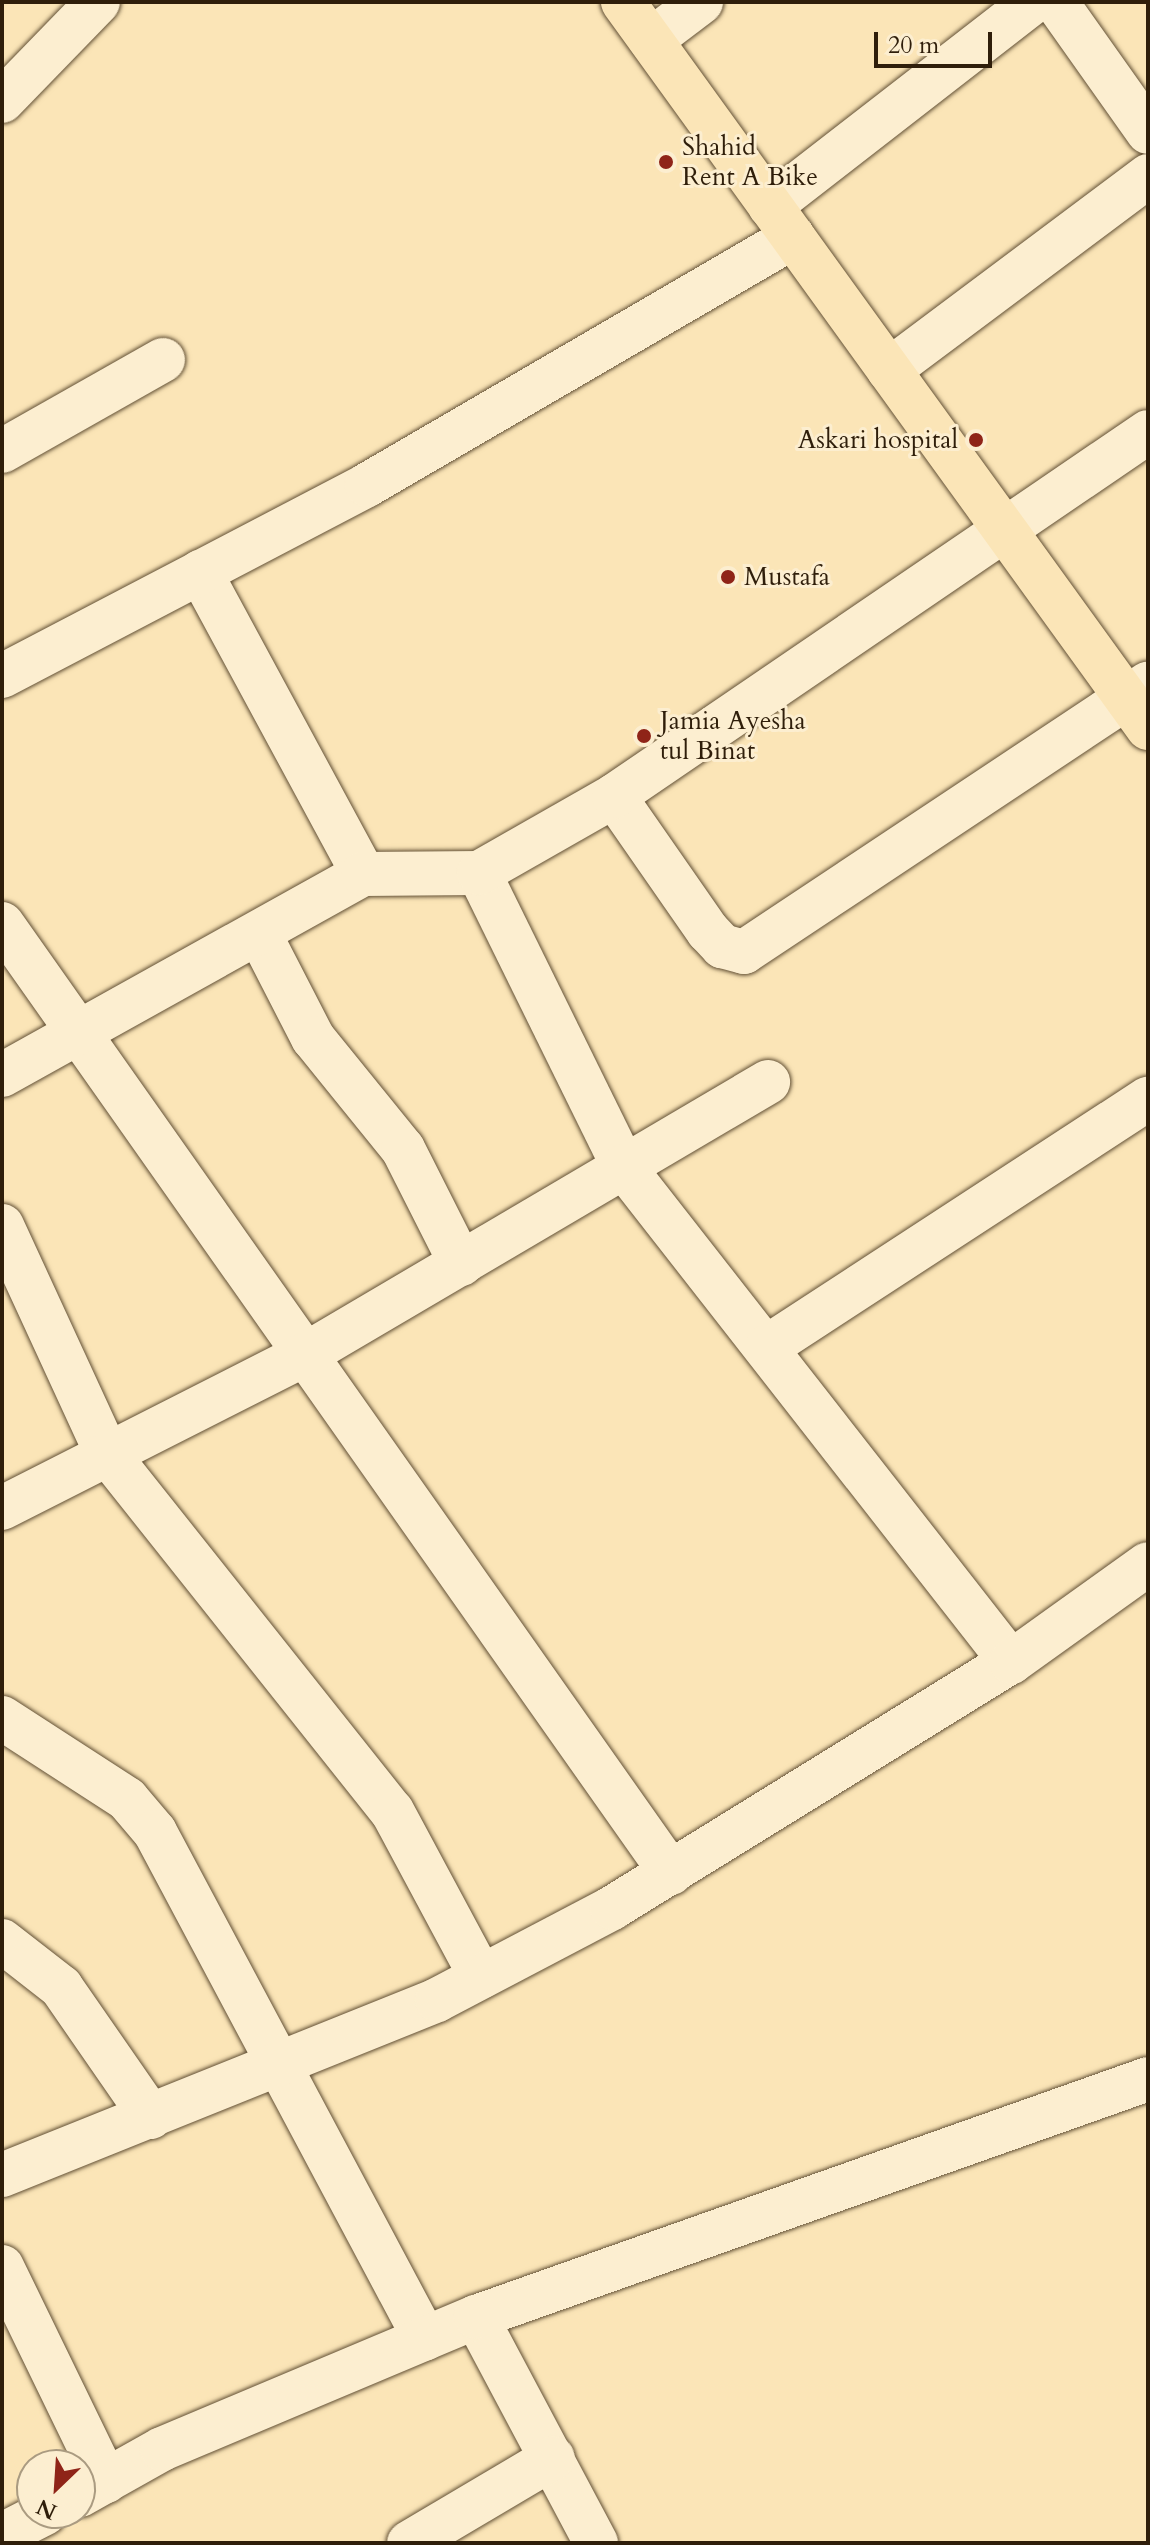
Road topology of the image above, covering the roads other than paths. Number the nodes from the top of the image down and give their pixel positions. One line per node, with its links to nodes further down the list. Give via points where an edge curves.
1 (98, 2): 7 (street)
2 (623, 2): 6 (main road)
3 (701, 2): 6 (street)
4 (1033, 2): 10 (street)
5 (1056, 2): 8 (street)
6 (651, 40): 10 (main road)
7 (2, 101)
8 (1148, 132)
9 (1148, 176): 12 (street)
10 (782, 221): 12 (main road); 16 (street, via 367,485)
11 (163, 360): 14 (street)
12 (889, 370): 15 (main road)
13 (1148, 432): 15 (street)
14 (2, 451)
15 (1006, 531): 18 (main road); 19 (street)
16 (200, 572): 17 (street); 21 (street)
17 (2, 676)
18 (1141, 704): 19 (street, via 744,952 722,946 708,931)
19 (614, 796): 20 (street)
20 (479, 873): 21 (street); 28 (street)
21 (363, 874): 23 (street)
22 (2, 924): 24 (street)
23 (260, 935): 24 (street); 30 (street, via 313,1038 403,1149)
24 (77, 1037): 25 (street); 32 (street)
25 (2, 1075)
26 (768, 1082): 28 (street)
27 (1148, 1099): 31 (street)
28 (623, 1166): 30 (street); 31 (street)
29 (2, 1226): 33 (street)
30 (461, 1264): 32 (street)
31 (767, 1347): 36 (street)
32 (308, 1353): 33 (street); 38 (street)
33 (106, 1452): 34 (street); 40 (street, via 392,1811)
34 (2, 1508)
35 (1148, 1564): 36 (street)
36 (1011, 1662): 38 (street)
37 (2, 1718): 41 (street, via 127,1799 155,1832)
38 (671, 1873): 40 (street)
39 (2, 1941): 43 (street, via 61,1987)
40 (481, 1977): 41 (street)
41 (277, 2062): 43 (street); 47 (street)
42 (1148, 2079): 46 (street)
43 (151, 2117): 44 (street)
44 (2, 2175)
45 (2, 2267): 48 (street)
46 (476, 2317): 47 (street); 49 (street)
47 (425, 2339): 50 (street, via 162,2449)
48 (77, 2449)
49 (553, 2458): 51 (street); 52 (street)
50 (96, 2486)
51 (409, 2543)
52 (596, 2543)

